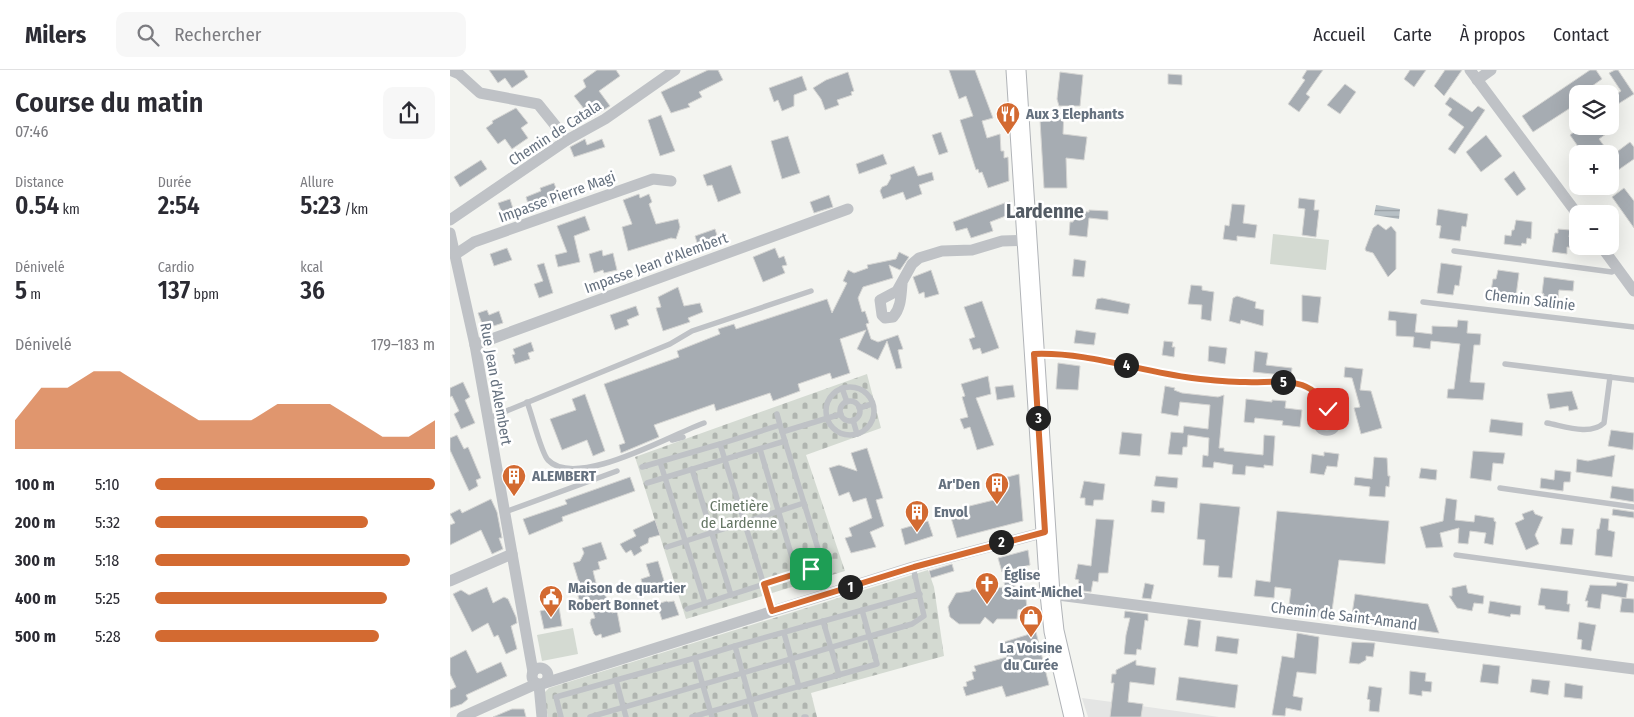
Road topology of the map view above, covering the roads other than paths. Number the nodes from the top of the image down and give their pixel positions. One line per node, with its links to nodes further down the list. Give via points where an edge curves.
1 (450, 70): 7 (street, via 480,93 538,104)
2 (674, 70): 7 (street, Chemin de Catala, via 605,119)
3 (1016, 70): 13 (main road)
4 (1470, 70): 6 (street)
5 (1491, 70): 6 (street)
6 (1477, 80): 9 (street)
7 (567, 140): 11 (street, Chemin de Catala)
8 (671, 181): 15 (street, Impasse Pierre Magi, via 653,179 474,242)
9 (1571, 205)
10 (848, 209): 23 (street, Impasse Jean d'Alembert)
11 (450, 220)
12 (450, 232): 15 (street, Rue Jean d'Alembert)
13 (1028, 240): 18 (street, via 1002,242 972,250 942,251 919,258 912,264); 24 (main road)
14 (1454, 251): 17 (lane, via 1612,272)
15 (456, 254): 23 (street, Rue Jean d'Alembert)
16 (1607, 255): 17 (street)
17 (1617, 269): 20 (street)
18 (902, 284)
19 (811, 291): 29 (lane, via 692,331 670,344)
20 (1634, 291)
21 (1423, 302): 22 (lane, Chemin Salinie)
22 (1634, 327)
23 (475, 345): 37 (street, Rue Jean d'Alembert)
24 (1034, 354): 33 (lane, via 1112,362 1191,378 1287,382 1316,392); 63 (main road)
25 (1505, 364): 26 (lane)
26 (1610, 377): 27 (lane); 40 (lane, via 1604,423 1599,428 1590,430)
27 (1634, 380)
28 (842, 388): 30 (lane); 31 (lane, via 861,390); 36 (lane, via 828,400)
29 (528, 402): 37 (lane); 46 (lane, via 547,459 556,466 571,470 590,467)
30 (847, 402): 32 (lane, via 854,402); 35 (lane, via 841,406)
31 (872, 404): 32 (lane); 43 (lane, via 871,422)
32 (859, 408): 38 (lane)
33 (1324, 409): 33 (lane, via 1317,414 1315,422 1322,432 1331,433 1338,428 1339,416 1333,410)
34 (777, 414): 41 (lane)
35 (841, 414): 36 (lane); 38 (lane, via 845,420)
36 (827, 418): 42 (lane); 43 (lane, via 839,432)
37 (487, 419): 60 (street, Rue Jean d'Alembert)
38 (853, 420): 43 (lane)
39 (704, 423): 46 (lane, via 681,431)
40 (1547, 423)
41 (780, 425): 42 (lane); 47 (lane)
42 (782, 432): 45 (lane)
43 (857, 434)
44 (683, 437): 46 (lane)
45 (785, 441): 48 (lane); 57 (lane)
46 (665, 442)
47 (720, 444): 49 (lane); 50 (lane)
48 (760, 449): 49 (lane); 59 (lane)
49 (725, 459): 52 (lane); 61 (lane)
50 (660, 462): 51 (lane); 54 (lane)
51 (642, 467)
52 (692, 469): 54 (lane); 62 (lane)
53 (617, 471): 60 (lane)
54 (665, 478): 55 (lane); 64 (lane)
55 (647, 483)
56 (1500, 488): 58 (lane)
57 (804, 503): 59 (lane); 69 (lane, via 823,565)
58 (1634, 507)
59 (778, 511): 61 (lane); 69 (lane)
60 (505, 512): 66 (street, Rue Jean d'Alembert)
61 (745, 522): 62 (lane); 72 (lane)
62 (712, 532): 64 (lane); 75 (lane)
63 (1045, 532): 68 (street); 74 (main road)
64 (685, 541): 65 (lane); 76 (lane)
65 (667, 547)
66 (512, 554): 71 (street); 90 (street, Rue Jean d'Alembert, via 531,659)
67 (1456, 555): 70 (lane)
68 (914, 567): 73 (lane); 79 (street)
69 (797, 574): 72 (lane)
70 (1634, 579)
71 (450, 581)
72 (764, 584): 75 (lane); 79 (lane)
73 (920, 594): 78 (lane); 82 (lane, via 924,616 912,624)
74 (1050, 594): 87 (street, Chemin de Saint-Amand); 104 (main road, via 1054,631)
75 (731, 595): 76 (lane)
76 (705, 604): 77 (lane)
77 (687, 610)
78 (862, 610): 80 (lane); 82 (lane)
79 (772, 611): 90 (street, via 586,669)
80 (823, 621): 81 (lane); 84 (lane)
81 (784, 633): 83 (lane); 86 (lane)
82 (870, 637): 84 (lane); 89 (lane, via 878,664)
83 (735, 646): 85 (lane); 88 (lane)
84 (831, 648): 86 (lane); 89 (lane)
85 (695, 658): 91 (lane); 92 (lane)
86 (791, 659): 88 (lane); 93 (lane)
87 (1634, 669)
88 (743, 673): 92 (lane); 94 (lane)
89 (839, 675): 93 (lane)
90 (539, 677): 97 (street); 98 (street)
91 (616, 680): 95 (lane); 99 (lane, via 556,697)
92 (702, 685): 95 (lane); 96 (lane)
93 (799, 686): 94 (lane)
94 (750, 700): 96 (lane); 103 (lane)
95 (624, 707): 100 (lane); 101 (lane)
96 (711, 714): 102 (lane)
97 (462, 717)
98 (542, 717)
99 (561, 717)
100 (590, 717)
101 (626, 717)
102 (692, 717)
103 (755, 717)
104 (1074, 717)

